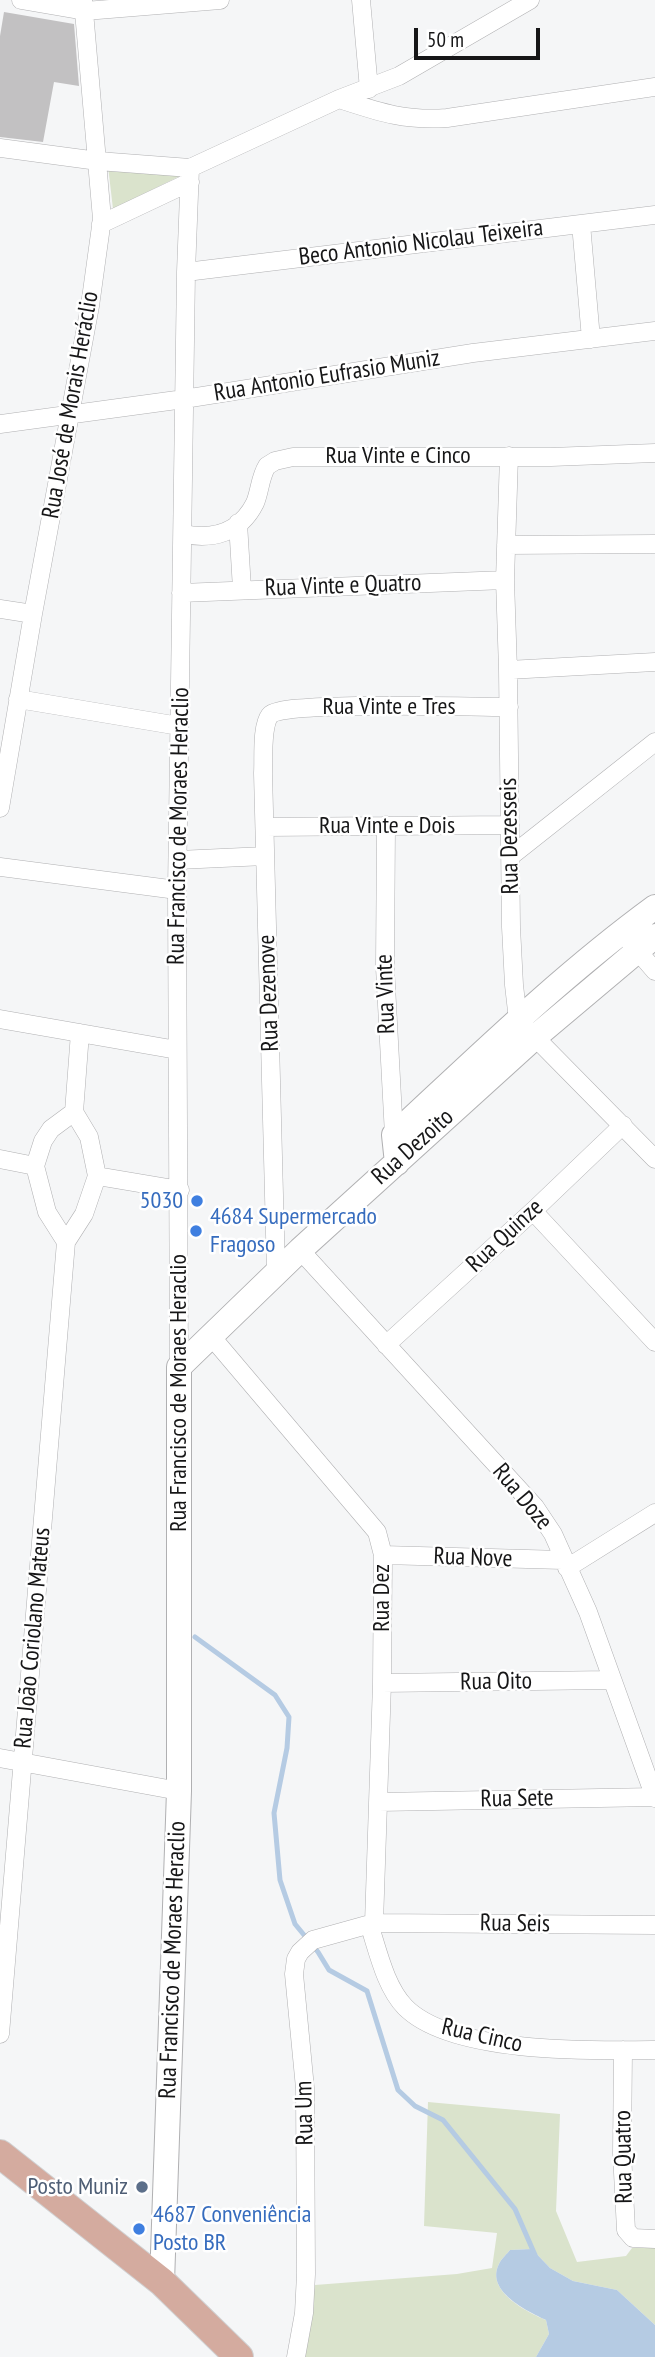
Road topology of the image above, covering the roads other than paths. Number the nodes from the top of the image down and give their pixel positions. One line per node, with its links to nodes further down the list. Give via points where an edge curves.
1 (21, 0): 5 (street)
2 (220, 0): 5 (street)
3 (361, 0): 7 (street)
4 (530, 0): 7 (street, via 412,70)
5 (84, 6): 10 (street, Rua José de Morais Heráclio)
6 (655, 87): 8 (street, via 428,120 396,117)
7 (369, 89): 8 (street)
8 (339, 99): 11 (street)
9 (0, 148): 10 (street)
10 (98, 161): 11 (street); 13 (street, Rua José de Morais Heráclio)
11 (190, 175): 13 (street); 15 (street, Rua Francisco de Moraes Heraclio)
12 (655, 215): 14 (street, Beco Antonio Nicolau Teixeira)
13 (101, 224): 19 (street, Rua José de Morais Heráclio)
14 (581, 224): 15 (street, Beco Antonio Nicolau Teixeira); 17 (street)
15 (186, 272): 18 (street, Rua Francisco de Moraes Heraclio)
16 (655, 331): 17 (street, Rua Antonio Eufrasio Muniz)
17 (591, 339): 18 (street, Rua Antonio Eufrasio Muniz)
18 (184, 399): 19 (street, Rua Antonio Eufrasio Muniz); 24 (street, Rua Francisco de Moraes Heraclio)
19 (70, 416): 20 (street, Rua Antonio Eufrasio Muniz); 31 (street, Rua José de Morais Heráclio)
20 (0, 424)
21 (655, 453): 22 (street, Rua Vinte e Cinco)
22 (509, 456): 23 (street, Rua Vinte e Cinco, via 285,458 267,466 256,501); 26 (street, Rua Dezesseis)
23 (238, 523): 24 (street, via 218,536); 28 (street)
24 (183, 534): 29 (street, Rua Francisco de Moraes Heraclio)
25 (655, 544): 26 (street)
26 (506, 545): 27 (street, Rua Dezesseis)
27 (505, 580): 28 (street, Rua Vinte e Quatro); 33 (street, Rua Dezesseis)
28 (242, 589): 29 (street, Rua Vinte e Quatro)
29 (181, 593): 37 (street, Rua Francisco de Moraes Heraclio)
30 (0, 609): 31 (street)
31 (33, 614): 34 (street, Rua José de Morais Heráclio)
32 (655, 662): 33 (street)
33 (508, 670): 35 (street, Rua Dezesseis)
34 (18, 699): 37 (street); 38 (street, Rua José de Morais Heráclio)
35 (509, 707): 36 (street, Rua Vinte e Tres, via 324,706); 42 (street, Rua Dezesseis)
36 (270, 714): 43 (street, Rua Dezenove, via 264,748)
37 (179, 726): 46 (street, Rua Francisco de Moraes Heraclio)
38 (6, 731): 40 (street, Rua José de Morais Heráclio)
39 (655, 741): 45 (street)
40 (0, 808)
41 (386, 825): 42 (street, Rua Vinte e Dois); 43 (street, Rua Vinte e Dois); 59 (street, Rua Vinte, via 385,967)
42 (510, 825): 45 (street, Rua Dezesseis)
43 (265, 827): 44 (street, Rua Dezenove)
44 (265, 856): 46 (street); 69 (street, Rua Dezenove)
45 (511, 856): 54 (street, Rua Dezesseis, via 513,973)
46 (178, 860): 48 (street, Rua Francisco de Moraes Heraclio)
47 (0, 867): 48 (street)
48 (177, 890): 56 (street, Rua Francisco de Moraes Heraclio)
49 (655, 907): 50 (street, Rua Dezoito)
50 (622, 932): 51 (street); 54 (street, Rua Dezoito)
51 (646, 943): 52 (street); 54 (street, Rua Dezoito)
52 (655, 971)
53 (0, 1019): 55 (street)
54 (527, 1028): 58 (street); 59 (street, Rua Dezoito); 62 (street, Rua Dezoito)
55 (80, 1033): 56 (street); 57 (street)
56 (177, 1050): 65 (street, Rua Francisco de Moraes Heraclio)
57 (74, 1112): 63 (street, via 51,1129); 64 (street, via 89,1137)
58 (622, 1125): 61 (street); 66 (street, Rua Quinze)
59 (394, 1135): 62 (street, Rua Vinte)
60 (0, 1159): 63 (street)
61 (655, 1160)
62 (397, 1163): 68 (street, Rua Dezoito)
63 (35, 1166): 67 (street, via 47,1212)
64 (97, 1176): 65 (street); 67 (street, Rua João Coriolano Mateus, via 84,1214)
65 (180, 1190): 73 (street, Rua Francisco de Moraes Heraclio)
66 (533, 1211): 71 (street); 72 (street, Rua Quinze)
67 (66, 1242): 80 (street, Rua João Coriolano Mateus)
68 (300, 1250): 69 (street, Rua Dezoito); 72 (street, Rua Doze)
69 (276, 1272): 70 (street, Rua Dezoito)
70 (210, 1335): 73 (street, Rua Dezoito); 75 (street, Rua Dez, via 377,1532)
71 (655, 1342)
72 (386, 1345): 76 (street, Rua Doze, via 535,1507)
73 (179, 1367): 81 (street, Rua Francisco de Moraes Heraclio)
74 (655, 1513): 76 (street)
75 (383, 1555): 76 (street, Rua Nove); 78 (street, Rua Dez)
76 (565, 1564): 77 (street, Rua Doze)
77 (610, 1680): 78 (street, Rua Oito); 82 (street, Rua Doze)
78 (382, 1683): 83 (street, Rua Dez)
79 (0, 1758): 80 (street)
80 (23, 1762): 81 (street); 86 (street, Rua João Coriolano Mateus)
81 (179, 1791): 91 (street, Rua Francisco de Moraes Heraclio)
82 (655, 1797): 83 (street, Rua Sete)
83 (379, 1802): 84 (street, Rua Dez)
84 (371, 1924): 85 (street, Rua Seis); 87 (street, Rua Cinco, via 395,1993 420,2020 457,2034 518,2046); 93 (street, Rua Um, via 310,1943 294,1966 306,2114 306,2274)
85 (655, 1925)
86 (0, 2034)
87 (623, 2050): 88 (street, Rua Cinco); 90 (street, Rua Quatro, via 626,2230 633,2238)
88 (655, 2050)
89 (0, 2154): 91 (main road)
90 (655, 2239)
91 (162, 2281): 92 (main road)
92 (239, 2357)
93 (296, 2357)

